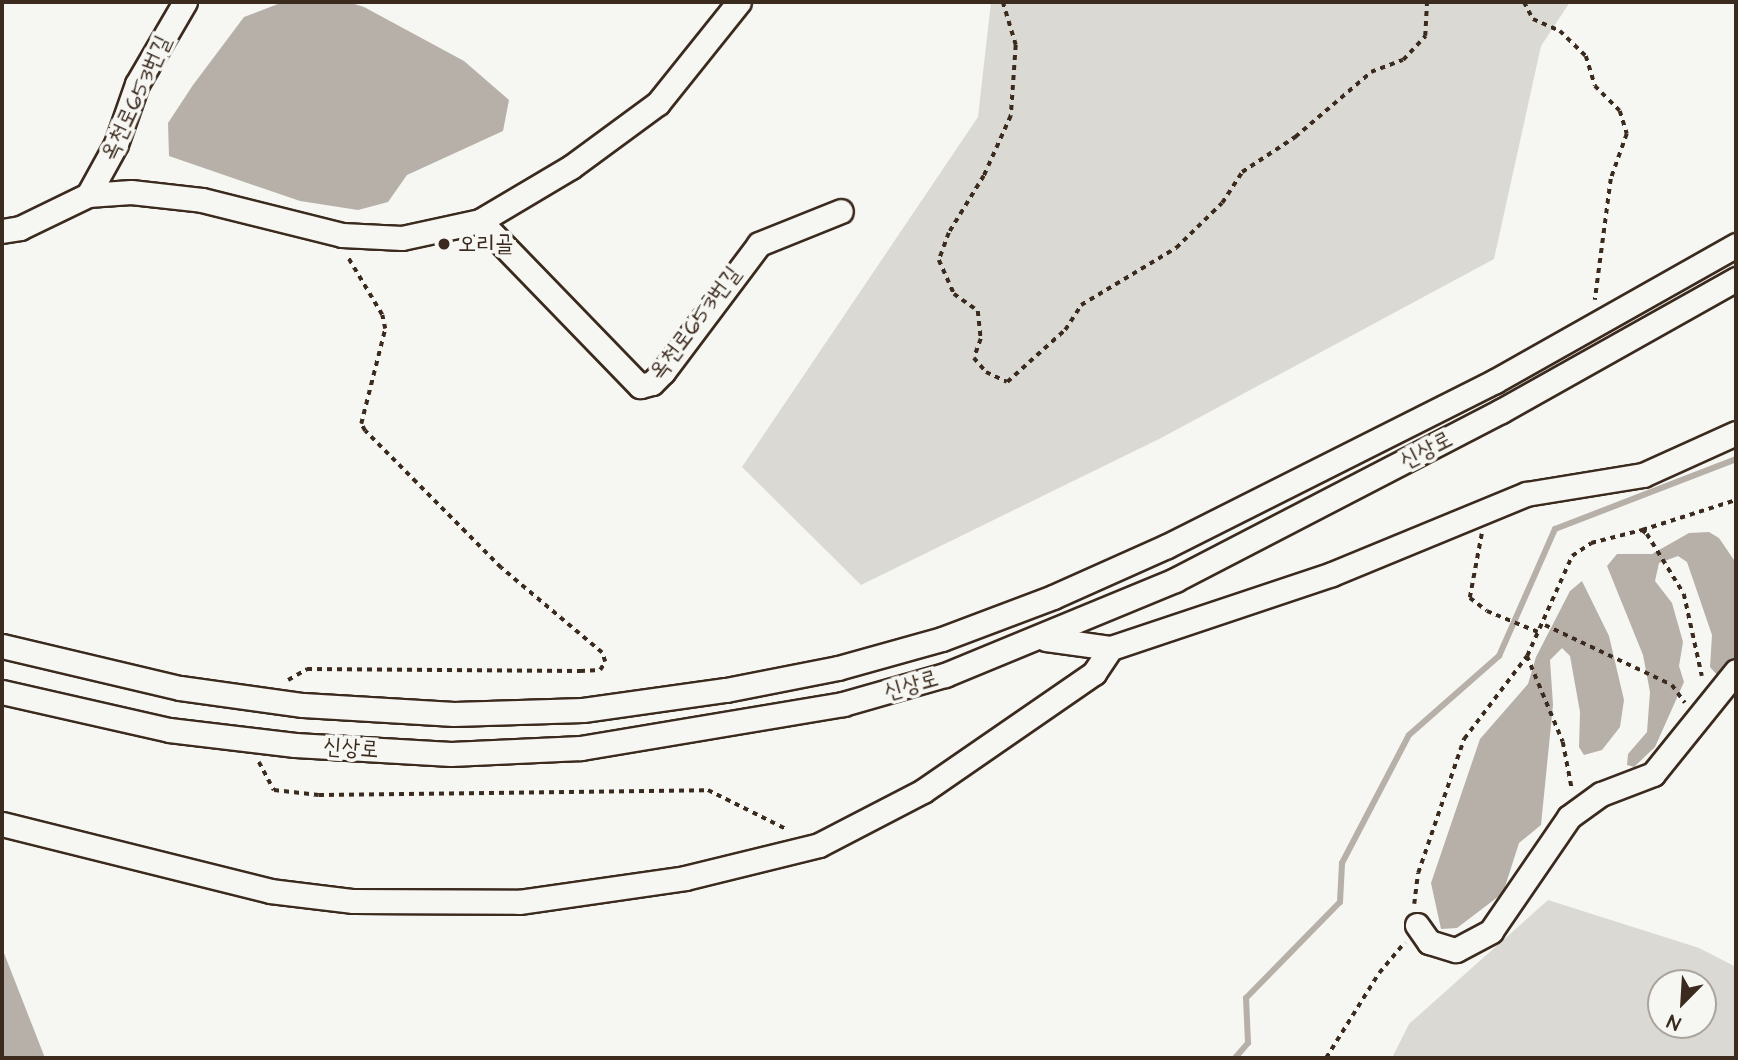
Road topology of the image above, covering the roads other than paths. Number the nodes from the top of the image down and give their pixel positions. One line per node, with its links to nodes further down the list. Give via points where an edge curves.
1 (185, 2): 3 (street, 옥천로653번길, via 137,84 116,144)
2 (739, 2): 5 (street, 옥천로653번길, via 658,103 571,167)
3 (88, 195): 5 (street, 옥천로653번길, via 131,192 202,200 341,235 402,238); 6 (street, 옥천로653번길, via 20,228)
4 (841, 211): 5 (street, 옥천로653번길, via 759,244 663,372 652,383 640,386)
5 (480, 221)
6 (2, 231)
7 (1736, 245): 11 (street, 신상로, via 1495,381 1167,546 1053,597 942,639 838,668 726,690 583,710 454,714 303,705 180,688)
8 (1736, 279): 10 (street, 신상로, via 1501,411 1224,555)
9 (1736, 433): 12 (street, via 1643,475 1526,494 1332,574)
10 (1043, 638): 12 (street); 14 (street, 신상로, via 945,676 843,704 581,748 451,754 295,745 169,730)
11 (2, 646)
12 (1111, 648): 15 (street, via 1094,673 923,791 819,845 685,878 519,902 353,901 270,891)
13 (1736, 671): 16 (street, via 1653,774 1601,794 1569,817 1491,931 1456,950 1429,942)
14 (2, 692)
15 (2, 824)
16 (1417, 925)

